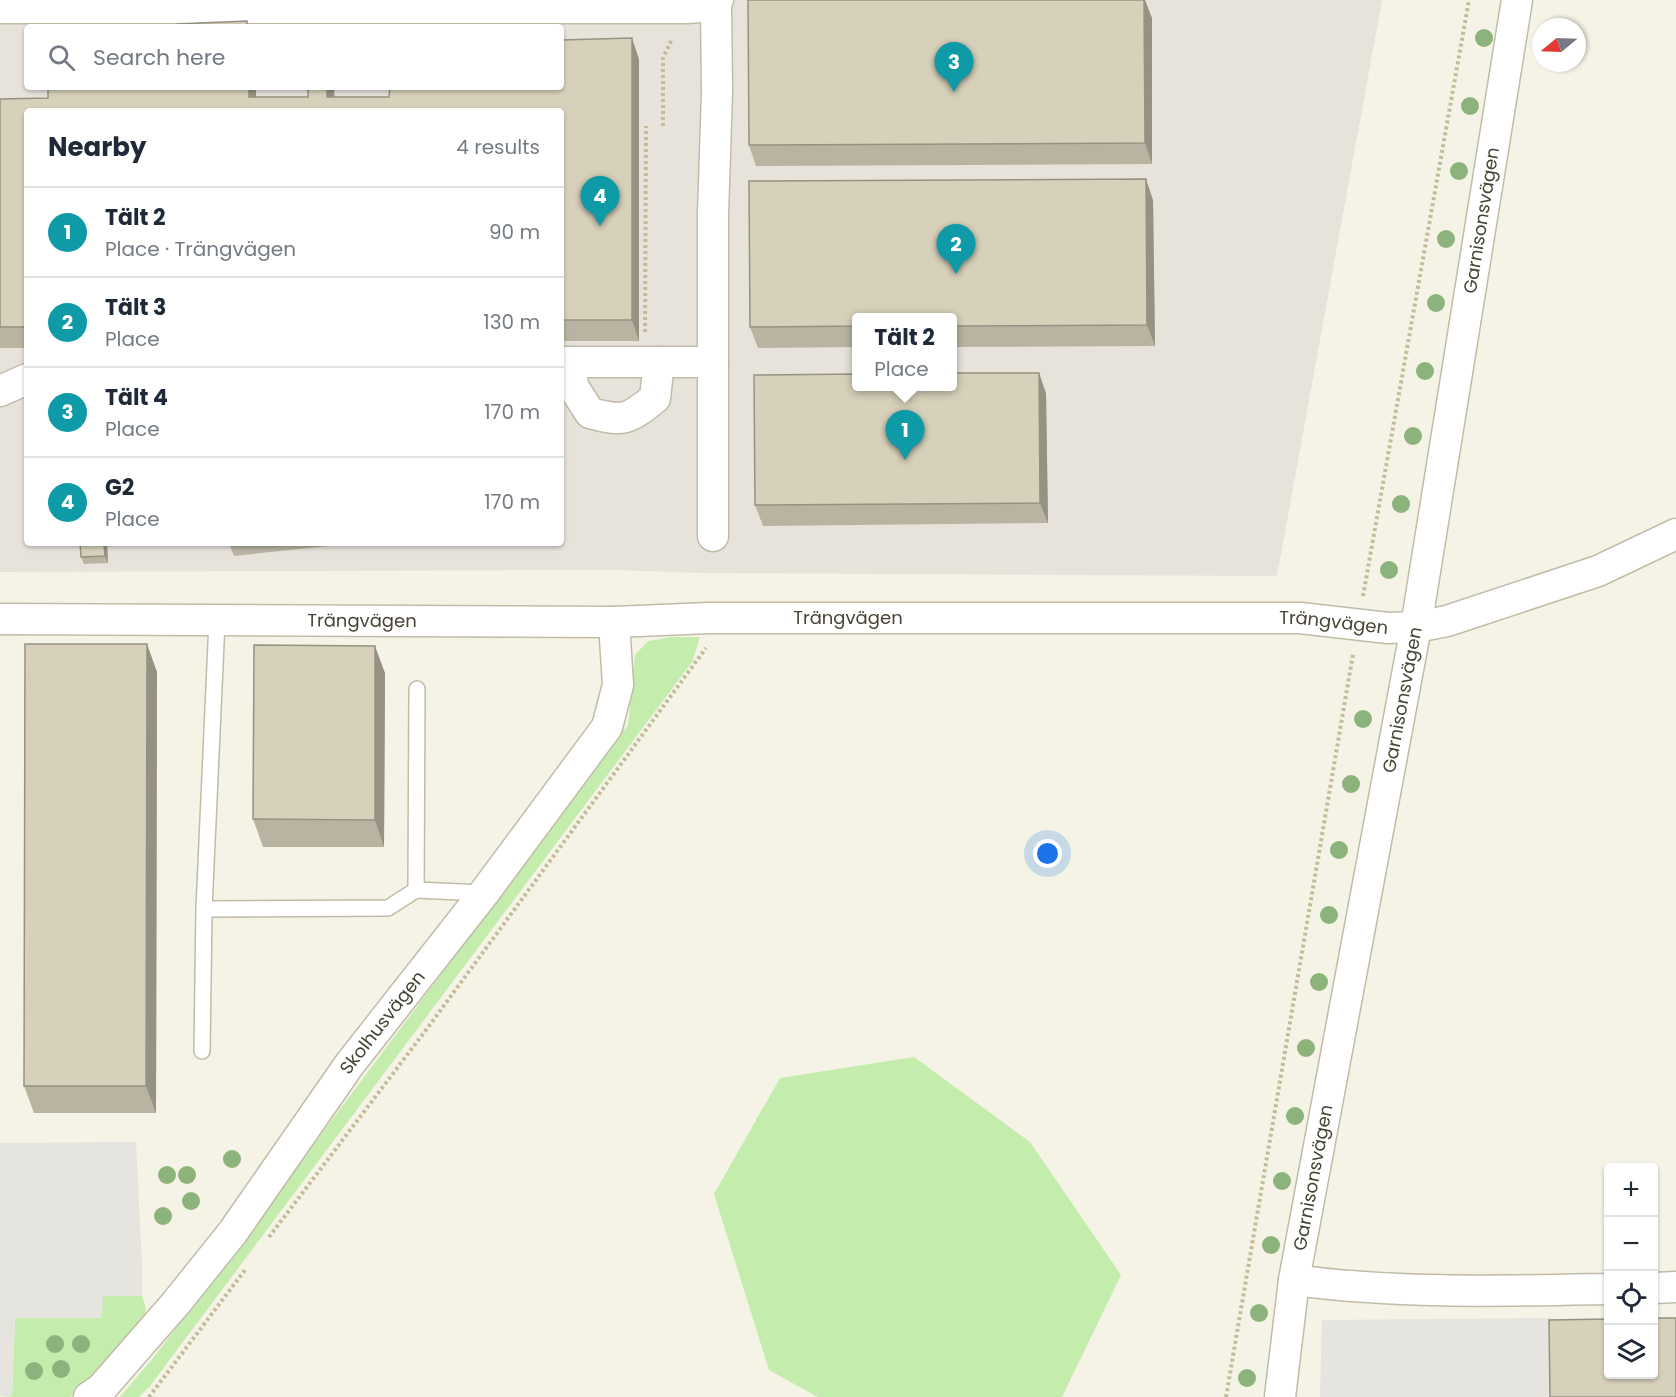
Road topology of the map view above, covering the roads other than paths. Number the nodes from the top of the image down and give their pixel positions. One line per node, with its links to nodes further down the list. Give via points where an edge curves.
1 (1517, 0): 14 (street, Garnisonsvägen)
2 (717, 1): 3 (street, via 686,8); 6 (street)
3 (0, 8)
4 (565, 362): 5 (street); 5 (street, via 574,388 590,412 613,419 634,415 655,398)
5 (659, 362): 6 (street)
6 (712, 362): 10 (street)
7 (24, 380): 8 (street)
8 (0, 391)
9 (1676, 534): 14 (street, Trängvägen, via 1599,571 1447,621)
10 (713, 536)
11 (0, 619): 12 (street, Trängvägen)
12 (217, 621): 13 (street, Trängvägen); 18 (lane)
13 (614, 622): 14 (street, Trängvägen, via 709,618 1300,618 1388,628); 17 (street, Skolhusvägen, via 618,685 607,727)
14 (1416, 627): 20 (street, Garnisonsvägen)
15 (417, 689): 16 (lane)
16 (416, 890): 17 (lane); 18 (lane, via 388,908)
17 (484, 893): 24 (street, Skolhusvägen, via 349,1065 233,1232 100,1389)
18 (204, 909): 19 (lane)
19 (202, 1052)
20 (1294, 1280): 23 (street, via 1345,1287); 25 (street, Garnisonsvägen)
21 (1676, 1287): 22 (street)
22 (1658, 1288)
23 (1604, 1289)
24 (89, 1397)
25 (1280, 1397)

